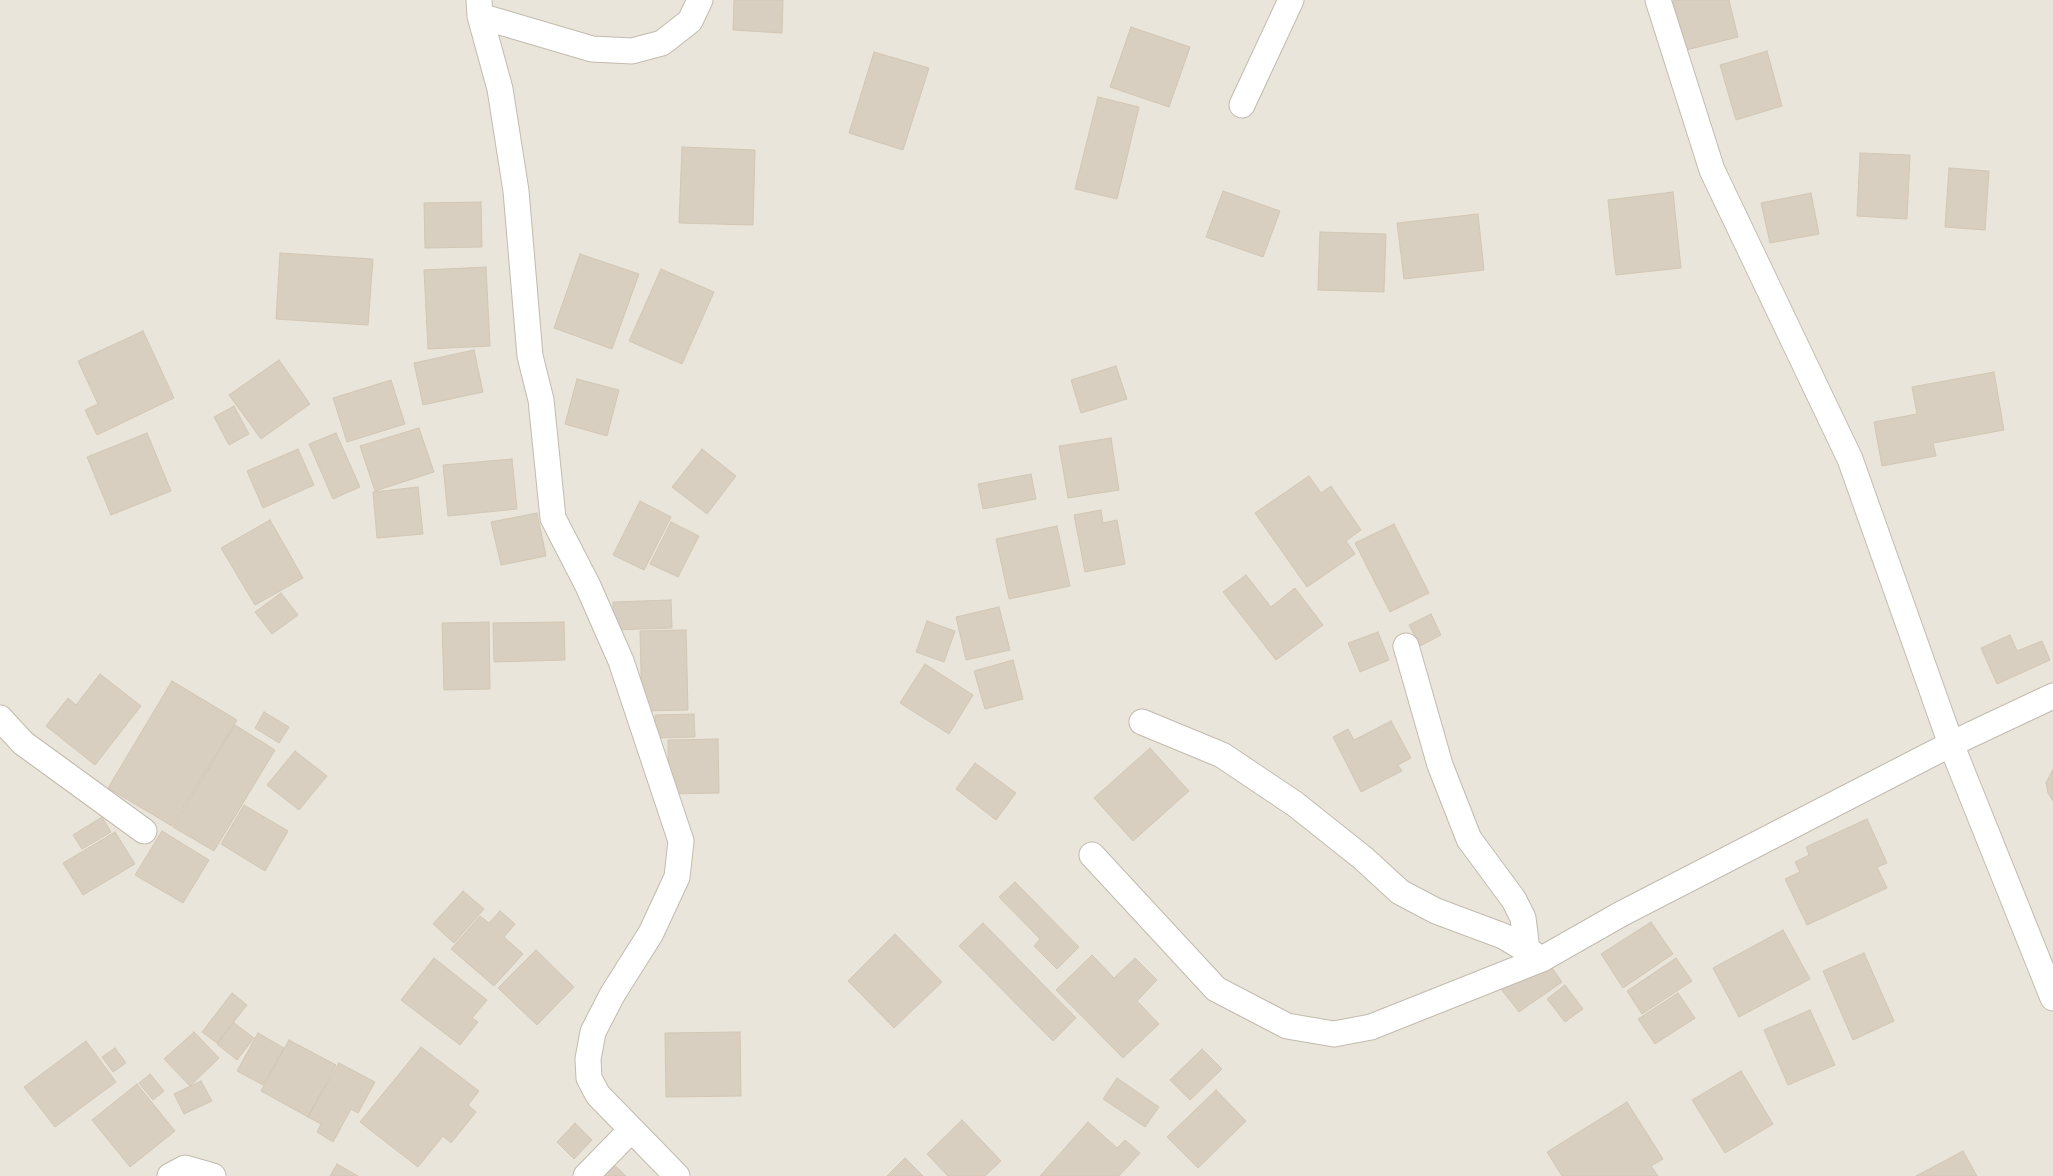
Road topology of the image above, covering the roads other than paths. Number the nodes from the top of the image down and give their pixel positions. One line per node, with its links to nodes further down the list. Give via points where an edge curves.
1 (700, 0): 4 (street, via 690,21 662,43 632,51 592,49)
2 (1291, 0): 5 (street)
3 (1658, 0): 10 (street, via 1712,170 1850,459)
4 (480, 8): 15 (street, via 500,89 516,191 530,356 541,400 553,518 622,661 680,842 677,877 651,933 593,1032 588,1059 589,1078 598,1094)
5 (1242, 105)
6 (1406, 646): 13 (street, via 1440,765 1469,839 1514,900 1524,918)
7 (2053, 696): 10 (street)
8 (0, 718): 11 (street, via 23,743)
9 (1142, 722): 13 (street, via 1222,755 1295,804 1400,892 1436,911 1503,936)
10 (1951, 744): 13 (street, via 1621,914); 14 (street)
11 (144, 831)
12 (1092, 855): 13 (street, via 1216,989 1287,1026 1334,1034 1371,1027)
13 (1534, 955)
14 (2053, 998)
15 (631, 1130): 18 (street); 19 (street)
16 (170, 1176): 17 (street, via 185,1168)
17 (213, 1176)
18 (586, 1176)
19 (677, 1176)

